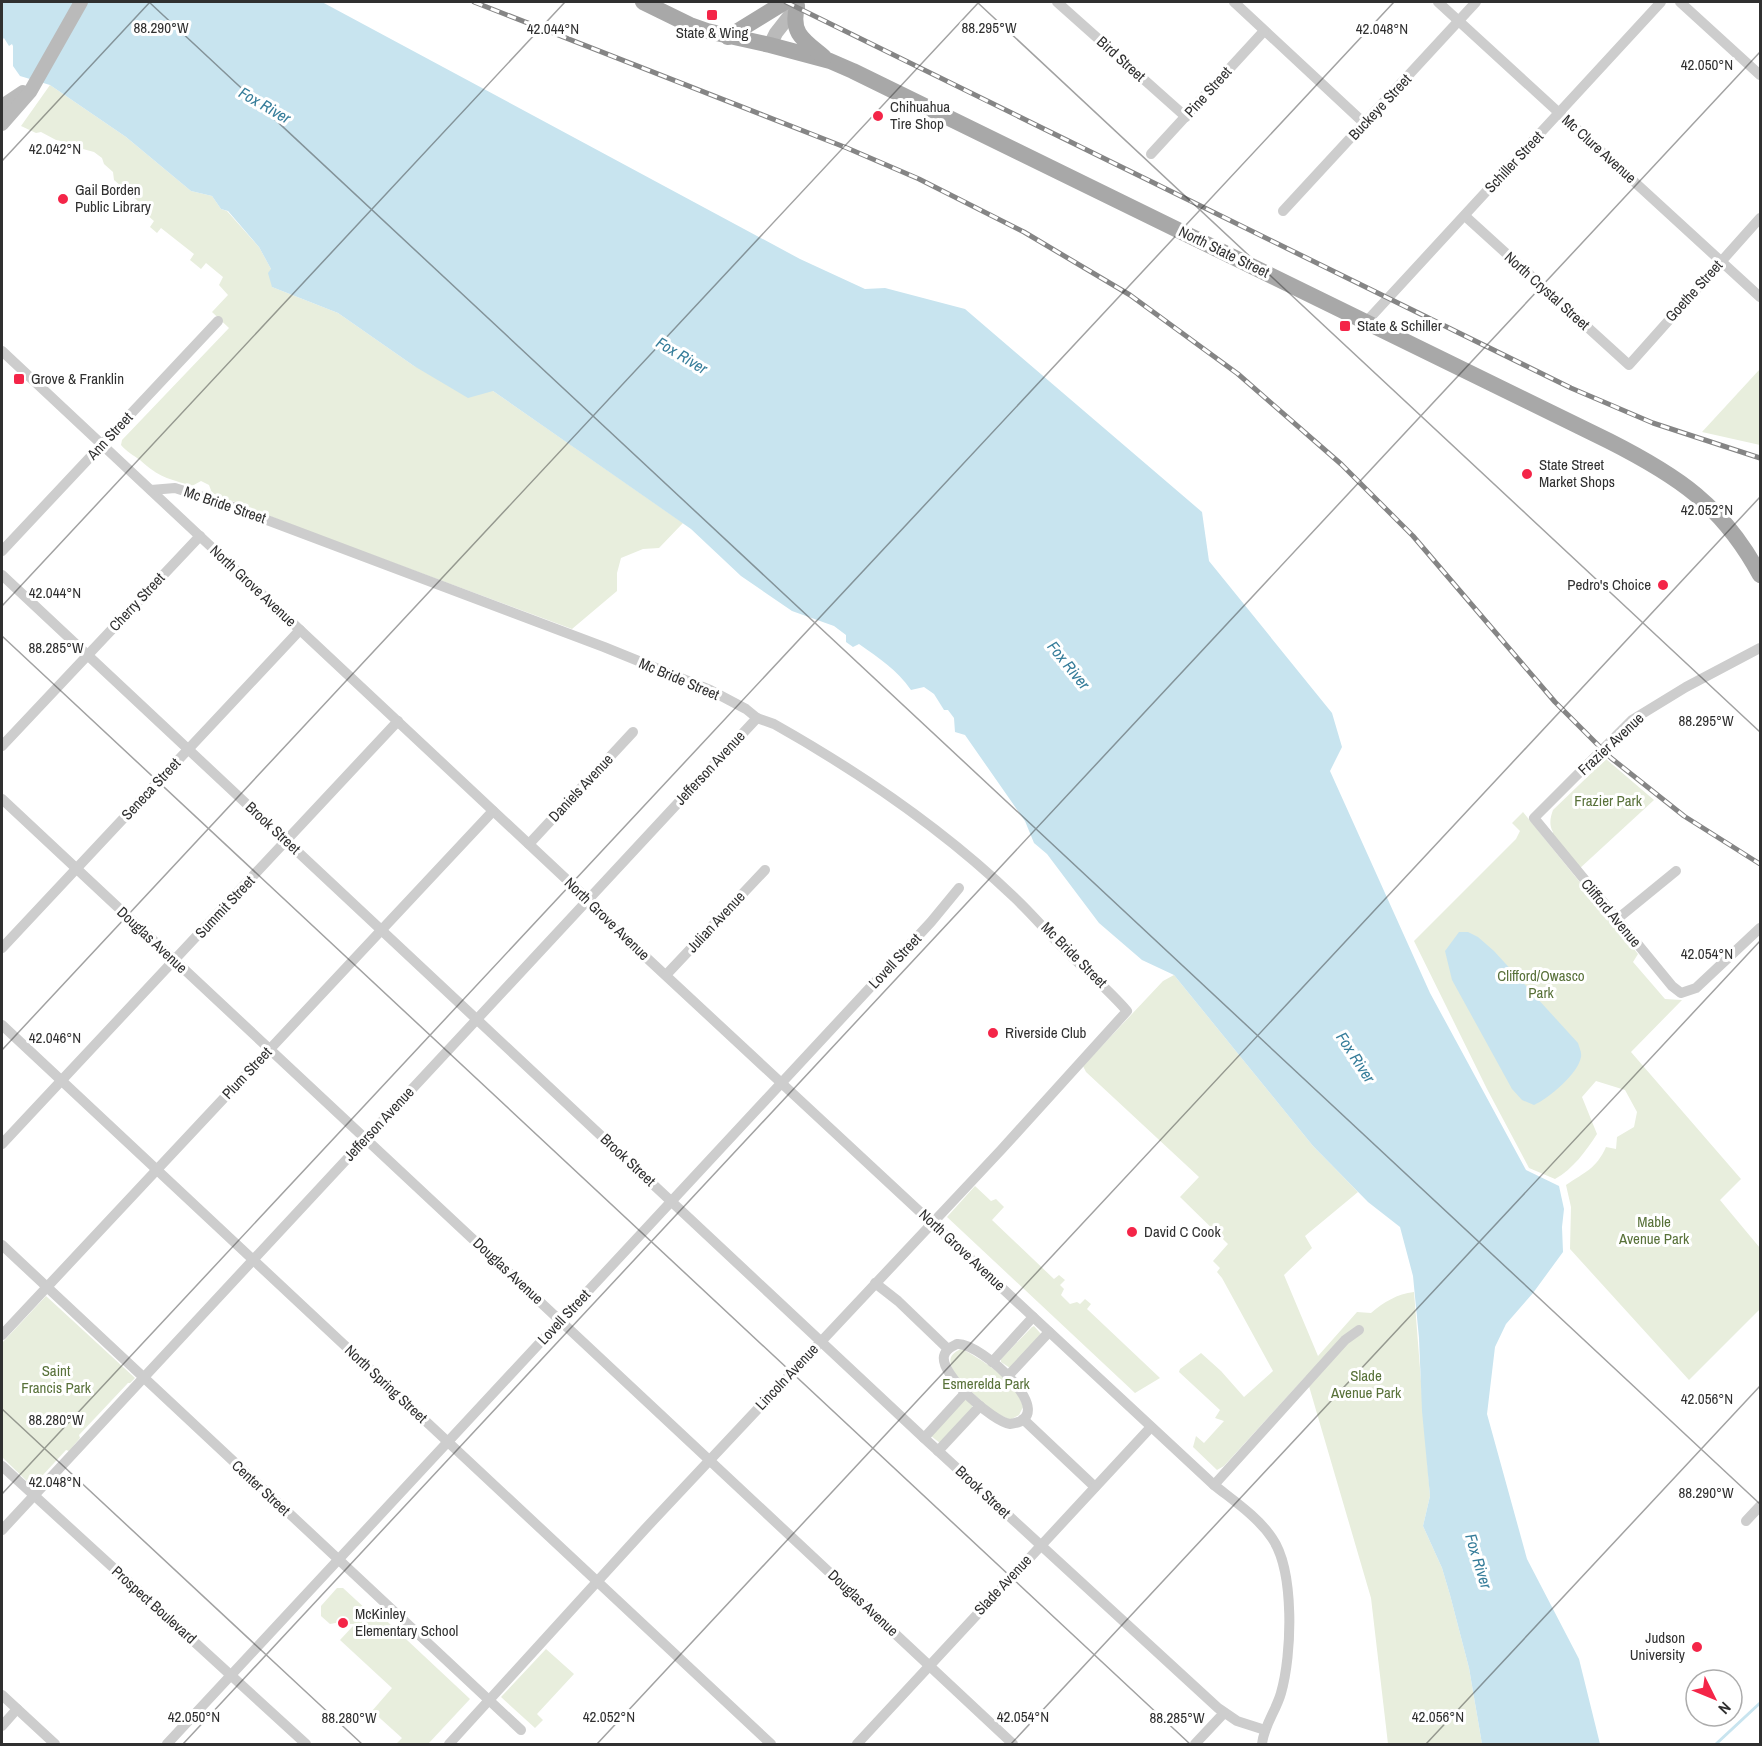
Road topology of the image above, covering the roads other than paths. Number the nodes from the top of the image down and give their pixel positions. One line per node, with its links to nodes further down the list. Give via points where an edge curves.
1 (81, 2): 16 (main road)
2 (643, 2): 12 (main road, North State Street, via 690,25)
3 (1057, 2): 19 (street, Bird Street)
4 (1234, 2): 11 (street)
5 (1438, 2): 10 (street, Mc Clure Avenue)
6 (1476, 2): 10 (street, Buckeye Street)
7 (1661, 2): 18 (street, Schiller Street)
8 (1680, 2): 15 (street)
9 (792, 3): 12 (main road); 13 (main road); 14 (main road, via 798,34)
10 (1458, 20): 18 (street, Mc Clure Avenue); 20 (street, Buckeye Street)
11 (1264, 31): 19 (street, Pine Street); 20 (street)
12 (728, 37): 13 (main road, North State Street)
13 (766, 44): 14 (main road, North State Street)
14 (830, 61): 29 (main road, North State Street)
15 (1761, 75)
16 (35, 84): 17 (main road); 21 (main road)
17 (2, 106)
18 (1559, 113): 24 (street, Schiller Street); 26 (street, Mc Clure Avenue)
19 (1186, 117): 22 (street, Pine Street)
20 (1364, 123): 23 (street, Buckeye Street)
21 (2, 124)
22 (1151, 154)
23 (1283, 211)
24 (1465, 216): 29 (street, Schiller Street); 31 (street, North Crystal Street)
25 (1761, 218): 26 (street, Goethe Street)
26 (1721, 262): 27 (street, Mc Clure Avenue); 31 (street, Goethe Street)
27 (1761, 297)
28 (218, 321): 32 (street, Ann Street)
29 (1366, 322): 37 (main road, North State Street, via 1670,475 1714,511 1737,537)
30 (3, 354): 32 (street, North Grove Avenue)
31 (1629, 365)
32 (102, 444): 33 (street, North Grove Avenue); 35 (street, Ann Street)
33 (151, 490): 34 (street, North Grove Avenue); 41 (street, Mc Bride Street, via 174,488 222,503 604,647 710,690)
34 (200, 536): 38 (street, North Grove Avenue); 40 (street, Cherry Street)
35 (2, 551)
36 (2, 575): 40 (street, Brook Street)
37 (1761, 575)
38 (300, 630): 42 (street, North Grove Avenue); 45 (street, Seneca Street)
39 (1761, 648): 48 (street, Frazier Avenue, via 1632,720)
40 (87, 655): 44 (street, Cherry Street); 45 (street, Brook Street)
41 (757, 718): 55 (street, Jefferson Avenue); 62 (street, Mc Bride Street, via 804,741 945,837 1013,896)
42 (398, 721): 47 (street, North Grove Avenue); 49 (street, Summit Street)
43 (633, 732): 50 (street, Daniels Avenue)
44 (2, 746)
45 (188, 749): 49 (street, Brook Street); 51 (street, Seneca Street)
46 (2, 799): 51 (street, Douglas Avenue)
47 (493, 811): 50 (street, North Grove Avenue); 58 (street, Plum Street)
48 (1534, 818): 56 (street, Clifford Avenue)
49 (287, 841): 58 (street, Brook Street); 60 (street, Summit Street)
50 (529, 844): 55 (street, North Grove Avenue)
51 (76, 868): 59 (street, Seneca Street); 60 (street, Douglas Avenue)
52 (765, 870): 61 (street, Julian Avenue)
53 (1676, 871): 56 (street)
54 (959, 888): 67 (street, Lovell Street)
55 (587, 901): 61 (street, North Grove Avenue); 63 (street, Jefferson Avenue)
56 (1616, 920): 57 (street, Clifford Avenue, via 1681,993 1696,988)
57 (1761, 928)
58 (382, 930): 63 (street, Brook Street); 65 (street, Plum Street)
59 (2, 948)
60 (174, 960): 65 (street, Douglas Avenue); 66 (street, Summit Street)
61 (666, 975): 67 (street, North Grove Avenue)
62 (1127, 1011): 72 (street, Lincoln Avenue)
63 (477, 1019): 68 (street, Jefferson Avenue); 71 (street, Brook Street)
64 (2, 1025): 66 (street, North Spring Street)
65 (270, 1049): 68 (street, Douglas Avenue); 70 (street, Plum Street)
66 (61, 1080): 69 (street, Summit Street); 70 (street, North Spring Street)
67 (782, 1083): 71 (street, Lovell Street); 72 (street, North Grove Avenue)
68 (366, 1139): 74 (street, Jefferson Avenue); 78 (street, Douglas Avenue)
69 (2, 1144)
70 (158, 1169): 74 (street, North Spring Street); 76 (street, Plum Street)
71 (671, 1201): 78 (street, Lovell Street); 82 (street, Brook Street)
72 (932, 1222): 75 (street, Lincoln Avenue); 77 (street, North Grove Avenue)
73 (2, 1245): 76 (street, Center Street)
74 (254, 1260): 86 (street, Jefferson Avenue); 92 (street, North Spring Street)
75 (875, 1283): 82 (street, Lincoln Avenue); 83 (street)
76 (47, 1287): 81 (street, Plum Street); 86 (street, Center Street)
77 (1033, 1317): 80 (street, North Grove Avenue); 84 (street)
78 (560, 1321): 92 (street, Lovell Street); 94 (street, Douglas Avenue)
79 (1359, 1330): 96 (street, via 1345,1340)
80 (1049, 1332): 85 (street); 90 (street, North Grove Avenue)
81 (2, 1335)
82 (821, 1341): 91 (street, Brook Street); 94 (street, Lincoln Avenue)
83 (948, 1348): 84 (street, via 962,1344); 87 (street, via 946,1368)
84 (992, 1362): 85 (street)
85 (1008, 1376): 89 (street, via 1028,1401)
86 (144, 1378): 98 (street, Jefferson Avenue); 103 (street, Center Street)
87 (966, 1392): 88 (street); 91 (street)
88 (980, 1406): 89 (street, via 1005,1424); 93 (street)
89 (1023, 1419): 97 (street)
90 (1151, 1427): 96 (street, North Grove Avenue); 97 (street, Slade Avenue)
91 (924, 1438): 93 (street, Brook Street)
92 (448, 1443): 103 (street, Lovell Street); 104 (street, North Spring Street)
93 (938, 1451): 102 (street, Brook Street)
94 (710, 1460): 104 (street, Lincoln Avenue); 105 (street, Douglas Avenue)
95 (2, 1466): 98 (street, Prospect Boulevard)
96 (1214, 1485): 112 (street, North Grove Avenue, via 1267,1532 1283,1564 1288,1600 1287,1660 1281,1693)
97 (1095, 1487): 102 (street, Slade Avenue)
98 (34, 1496): 101 (street, Jefferson Avenue); 106 (street, Prospect Boulevard)
99 (1761, 1506): 100 (street)
100 (1746, 1521)
101 (2, 1530)
102 (1040, 1545): 105 (street, Slade Avenue); 110 (street, Brook Street)
103 (338, 1561): 106 (street, Lovell Street); 108 (street, Center Street)
104 (596, 1582): 108 (street, Lincoln Avenue); 118 (street, North Spring Street)
105 (929, 1665): 119 (street, Slade Avenue); 120 (street, Douglas Avenue)
106 (232, 1675): 115 (street, Lovell Street); 116 (street, Prospect Boulevard)
107 (2, 1695): 109 (street)
108 (489, 1701): 113 (street, Center Street); 117 (street, Lincoln Avenue)
109 (17, 1709): 111 (street); 114 (street)
110 (1224, 1713): 112 (street, Brook Street); 121 (street)
111 (2, 1726)
112 (1265, 1730): 122 (street, North Grove Avenue)
113 (521, 1731)
114 (55, 1744)
115 (167, 1744)
116 (306, 1744)
117 (449, 1744)
118 (771, 1744)
119 (857, 1744)
120 (1013, 1744)
121 (1195, 1744)
122 (1262, 1744)

